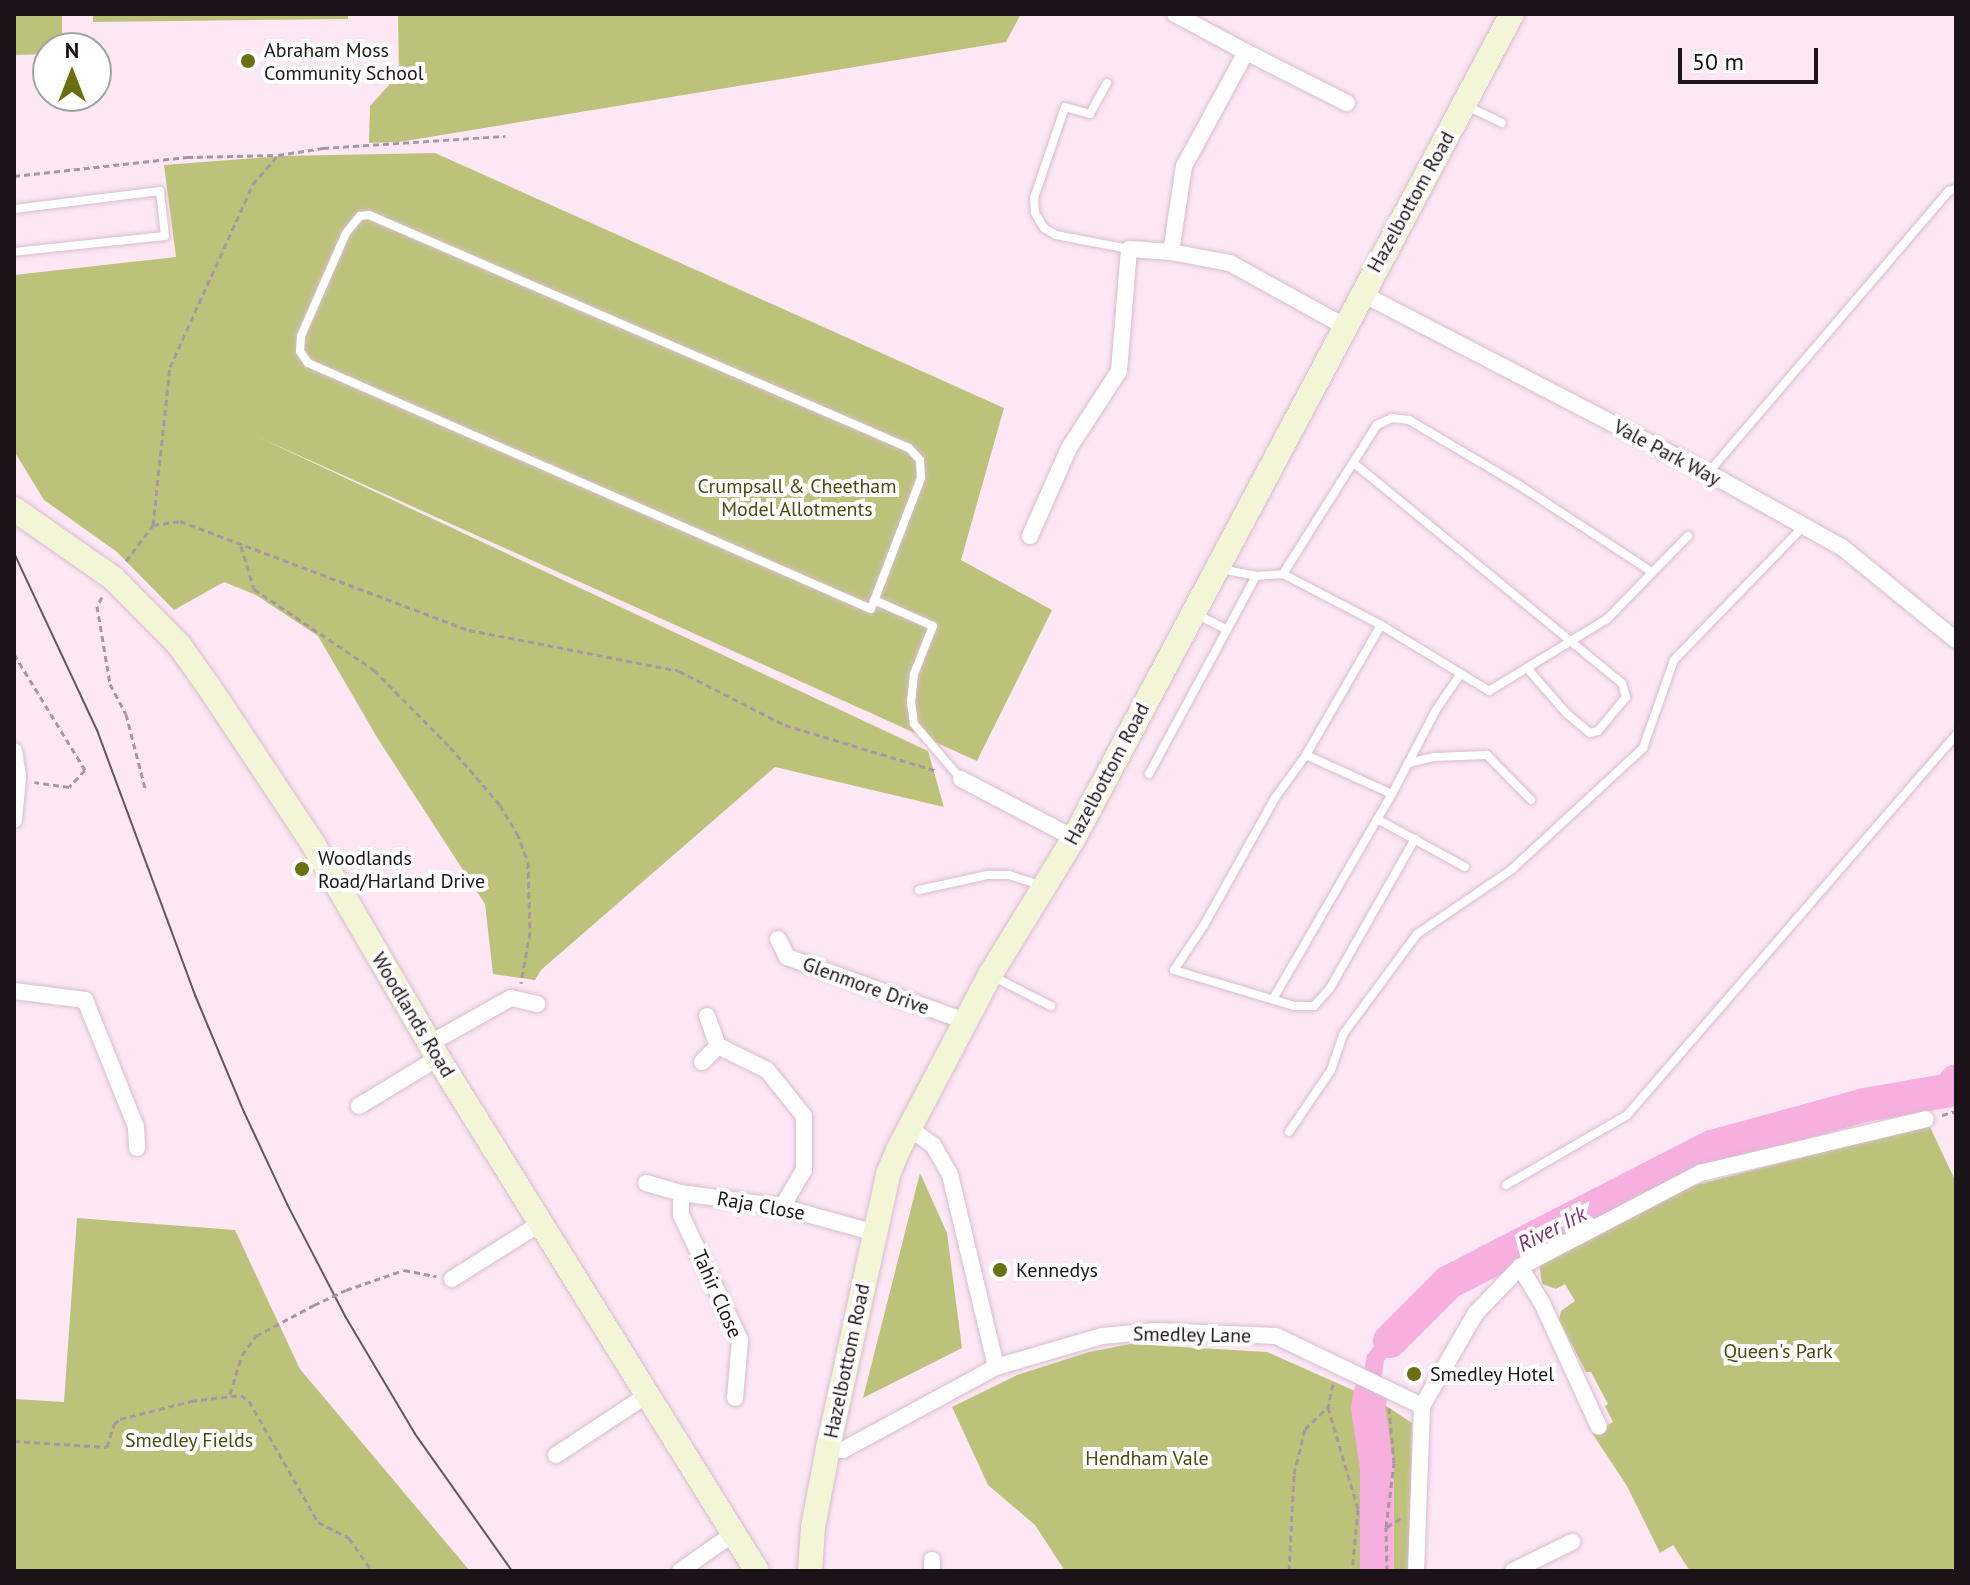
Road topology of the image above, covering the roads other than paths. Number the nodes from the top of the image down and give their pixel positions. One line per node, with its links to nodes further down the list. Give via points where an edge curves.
1 (1175, 14): 3 (street)
2 (1512, 14): 6 (street, Hazelbottom Road)
3 (1246, 52): 5 (street); 12 (street, via 1184,166)
4 (1107, 83): 10 (lane, via 1090,114 1065,107 1034,198 1035,213 1056,235)
5 (1347, 103)
6 (1465, 105): 7 (lane); 13 (street, Hazelbottom Road)
7 (1502, 123)
8 (1956, 189): 16 (lane)
9 (14, 209): 11 (lane, via 160,191 165,236)
10 (1129, 249): 12 (street); 19 (street, via 1119,371 1069,448)
11 (14, 252)
12 (1171, 252): 14 (street, via 1230,263)
13 (1361, 293): 14 (street, Hazelbottom Road); 16 (street, Vale Park Way)
14 (1344, 326): 21 (street, Hazelbottom Road)
15 (1355, 464): 22 (lane, via 1377,425 1392,418 1409,420); 23 (lane); 29 (lane)
16 (1708, 474): 18 (street, Vale Park Way)
17 (14, 509): 57 (street, Woodlands Road, via 113,578 179,645 312,842)
18 (1804, 526): 30 (street, Vale Park Way, via 1843,548); 62 (lane, via 1674,660 1643,748 1511,870 1417,934 1344,1033 1331,1070)
19 (1030, 536)
20 (1688, 536): 22 (lane)
21 (1216, 568): 24 (lane); 26 (street, Hazelbottom Road)
22 (1652, 572): 29 (lane, via 1607,619)
23 (1283, 574): 24 (lane); 27 (lane)
24 (1256, 576): 28 (lane)
25 (874, 600): 25 (lane, via 871,609 308,363 300,351 301,336 353,223 360,216 380,217 909,448 920,460 921,478); 38 (lane, via 933,626 914,674 914,724)
26 (1193, 613): 28 (lane); 43 (street, Hazelbottom Road)
27 (1381, 625): 32 (lane); 35 (lane)
28 (1227, 630): 37 (lane)
29 (1571, 640): 31 (lane); 31 (lane, via 1625,690 1626,697 1598,731 1590,733 1567,714)
30 (1956, 640)
31 (1527, 668): 32 (lane, via 1489,691)
32 (1460, 675): 36 (lane)
33 (1956, 735): 65 (lane, via 1627,1115)
34 (14, 751): 42 (street)
35 (1306, 755): 39 (lane); 51 (lane, via 1174,970)
36 (1408, 763): 39 (lane); 40 (lane, via 1487,755)
37 (1149, 774)
38 (961, 779): 43 (street)
39 (1392, 794): 41 (lane)
40 (1531, 800)
41 (1377, 819): 44 (lane); 51 (lane)
42 (14, 820)
43 (1074, 838): 46 (street, Hazelbottom Road)
44 (1415, 839): 45 (lane); 51 (lane, via 1330,988 1314,1006)
45 (1465, 867)
46 (1044, 887): 47 (lane, via 1009,875 987,875); 49 (street, Hazelbottom Road)
47 (919, 890)
48 (778, 939): 55 (street, Glenmore Drive, via 787,957)
49 (990, 975): 53 (lane); 55 (street, Hazelbottom Road)
50 (14, 991): 63 (street, via 85,1000 136,1127)
51 (1273, 999)
52 (537, 1004): 57 (street, via 511,998)
53 (1051, 1006)
54 (707, 1016): 56 (street)
55 (965, 1021): 61 (street, Hazelbottom Road)
56 (718, 1046): 58 (street); 67 (street, via 767,1070 804,1116 804,1170)
57 (434, 1051): 59 (street); 68 (street, Woodlands Road)
58 (702, 1062)
59 (359, 1106)
60 (1926, 1119): 70 (street, via 1700,1173)
61 (908, 1127): 69 (street, Hazelbottom Road, via 888,1174); 72 (street, via 933,1145 950,1175)
62 (1289, 1132)
63 (137, 1148)
64 (646, 1183): 66 (street, Raja Close)
65 (1506, 1185)
66 (681, 1193): 67 (street, Raja Close); 74 (street, Tahir Close, via 681,1215 740,1340)
67 (782, 1207): 69 (street, Raja Close)
68 (541, 1223): 71 (street); 73 (street, Woodlands Road)
69 (876, 1233): 77 (street, Hazelbottom Road)
70 (1520, 1267): 75 (street, via 1476,1313); 76 (street)
71 (452, 1279)
72 (996, 1367): 75 (street, Smedley Lane, via 1102,1336 1155,1331 1276,1336); 77 (street, Smedley Lane, via 843,1450)
73 (647, 1395): 78 (street); 79 (street, Woodlands Road)
74 (735, 1398)
75 (1422, 1406): 84 (street)
76 (1599, 1427)
77 (828, 1448): 83 (street, Hazelbottom Road)
78 (556, 1455)
79 (733, 1534): 81 (street); 82 (street, Woodlands Road)
80 (1572, 1542): 85 (street)
81 (680, 1571)
82 (757, 1571)
83 (810, 1571)
84 (1416, 1571)
85 (1513, 1571)

